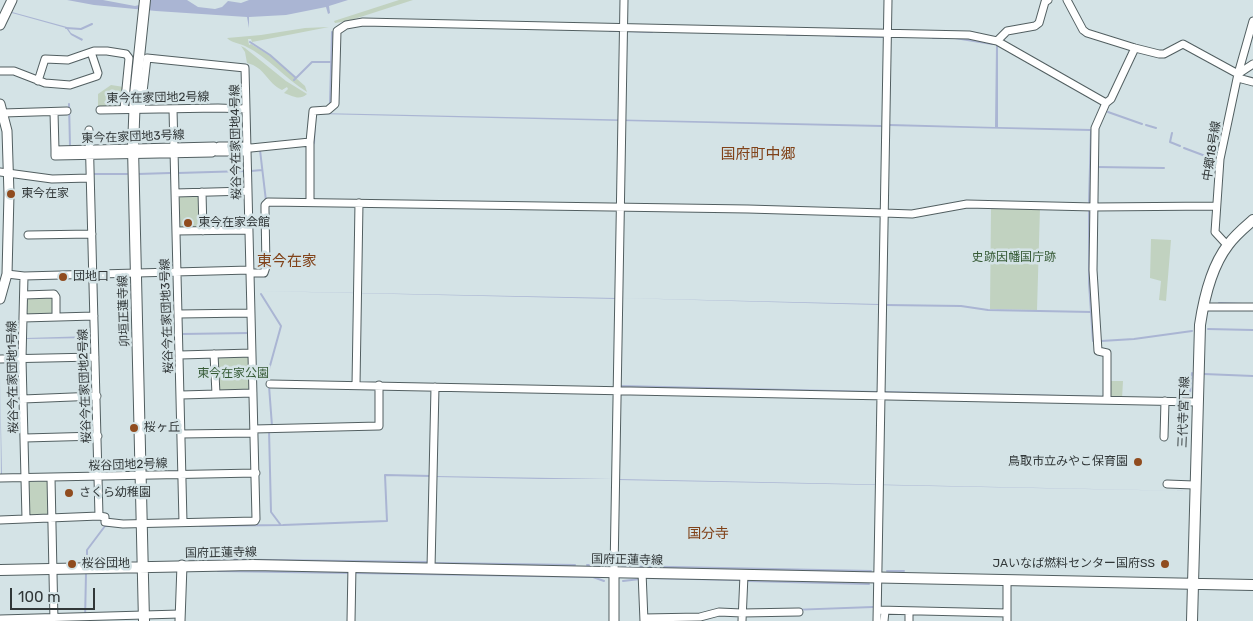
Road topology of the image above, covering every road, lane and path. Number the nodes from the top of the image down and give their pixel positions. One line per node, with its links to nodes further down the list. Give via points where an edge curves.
1 (12, 0): 8 (street)
2 (145, 0): 22 (main road, 卯垣正蓮寺線)
3 (624, 0): 9 (street)
4 (888, 0): 10 (street)
5 (1048, 0): 11 (street, via 1039,23 1007,31)
6 (1067, 0): 12 (street, via 1083,30)
7 (1253, 21): 16 (street, 中郷18号線)
8 (0, 25)
9 (624, 28): 10 (street); 28 (street, via 363,22 346,25 337,31 335,104 328,110 313,111); 42 (street)
10 (887, 34): 11 (street, via 969,35); 43 (street)
11 (997, 41): 19 (street)
12 (1135, 48): 16 (street, via 1164,54 1183,44); 19 (street, via 1111,99)
13 (91, 52): 17 (street, via 68,60 45,59); 17 (street, via 97,76 70,85); 22 (street, via 126,54 129,58)
14 (1253, 64): 16 (street)
15 (0, 71): 17 (street, via 14,71)
16 (1238, 76): 18 (street); 40 (street, 中郷18号線, via 1220,160)
17 (38, 81)
18 (1253, 82)
19 (1106, 102): 41 (street, via 1095,128)
20 (246, 108): 22 (street, 桜谷今在家団地4号線, via 245,68 147,58); 23 (street, 東今在家団地2号線); 29 (street, 桜谷今在家団地4号線)
21 (2, 109): 26 (street); 33 (street, via 8,143)
22 (133, 109): 23 (street, 東今在家団地2号線); 24 (street, 東今在家団地2号線); 31 (main road, 卯垣正蓮寺線)
23 (174, 109): 30 (street, 桜谷今在家団地3号線)
24 (100, 110)
25 (67, 111): 26 (street)
26 (54, 112): 32 (street, 東今在家団地3号線, via 55,156)
27 (89, 130): 32 (street, 桜谷今在家団地2号線)
28 (310, 142): 29 (street, 東今在家団地3号線); 38 (street)
29 (247, 149): 30 (street, 東今在家団地3号線, via 219,146 215,149 214,146); 35 (street, 桜谷今在家団地4号線)
30 (174, 150): 31 (street, 東今在家団地3号線); 37 (street, 桜谷今在家団地3号線)
31 (133, 152): 32 (street, 東今在家団地3号線); 53 (main road, 卯垣正蓮寺線)
32 (90, 153): 34 (street, 桜谷今在家団地2号線)
33 (4, 173): 34 (street, via 52,179); 54 (street, via 10,194)
34 (90, 178): 48 (street, 桜谷今在家団地2号線)
35 (248, 190): 36 (street); 45 (street, 桜谷今在家団地4号線)
36 (202, 192): 37 (street); 47 (street)
37 (175, 193): 46 (street, 桜谷今在家団地3号線)
38 (310, 201): 39 (street); 52 (street, via 268,202 265,205 266,267 264,272)
39 (359, 203): 42 (street); 73 (street)
40 (1216, 206): 41 (street); 50 (street, 中郷18号線, via 1215,232)
41 (1094, 207): 43 (street, via 967,204 912,214); 83 (street, via 1093,270 1098,351 1107,353)
42 (620, 208): 43 (street); 76 (street)
43 (884, 213): 80 (street)
44 (1253, 220): 50 (main road, 三代寺宮下線)
45 (249, 230): 47 (street); 52 (street, 桜谷今在家団地4号線)
46 (176, 231): 47 (street); 51 (street, 桜谷今在家団地3号線)
47 (203, 231)
48 (92, 234): 49 (street); 55 (street, 桜谷今在家団地2号線)
49 (28, 235)
50 (1227, 245): 59 (main road, 三代寺宮下線, via 1214,270)
51 (177, 272): 52 (street); 53 (street); 62 (street, 桜谷今在家団地3号線)
52 (250, 272): 61 (street, 桜谷今在家団地4号線)
53 (135, 273): 55 (street); 93 (main road, 卯垣正蓮寺線)
54 (7, 274): 56 (street); 58 (street)
55 (93, 274): 56 (street); 63 (street, 桜谷今在家団地2号線)
56 (24, 276): 57 (street, 桜谷今在家団地1号線)
57 (24, 295): 64 (street, via 54,294); 65 (street, 桜谷今在家団地1号線)
58 (0, 298)
59 (1203, 307): 60 (street); 85 (main road, 三代寺宮下線)
60 (1253, 307)
61 (251, 313): 62 (street); 66 (street, 桜谷今在家団地4号線)
62 (179, 314): 68 (street, 桜谷今在家団地3号線)
63 (94, 316): 64 (street); 69 (street, 桜谷今在家団地2号線)
64 (56, 317): 65 (street)
65 (23, 318): 71 (street, 桜谷今在家団地1号線)
66 (252, 353): 67 (street); 77 (street, 桜谷今在家団地4号線)
67 (214, 354): 68 (street); 78 (street)
68 (180, 355): 79 (street, 桜谷今在家団地3号線)
69 (95, 357): 71 (street); 81 (street, 桜谷今在家団地2号線)
70 (0, 359): 71 (street)
71 (22, 359): 82 (street, 桜谷今在家団地1号線)
72 (270, 384): 73 (street)
73 (356, 385): 74 (street)
74 (379, 385): 75 (street); 86 (street, via 379,426)
75 (435, 387): 76 (street); 109 (street)
76 (618, 390): 80 (street); 112 (street)
77 (253, 393): 78 (street); 86 (street, 桜谷今在家団地4号線)
78 (216, 394): 79 (street)
79 (181, 395): 87 (street, 桜谷今在家団地3号線)
80 (881, 395): 83 (street); 115 (street)
81 (97, 396): 82 (street); 88 (street, 桜谷今在家団地2号線)
82 (23, 398): 89 (street, 桜谷今在家団地1号線)
83 (1107, 400): 84 (street)
84 (1165, 401): 85 (street); 90 (street)
85 (1197, 402): 99 (main road, 三代寺宮下線)
86 (254, 431): 87 (street); 91 (street, 桜谷今在家団地4号線)
87 (181, 434): 92 (street, 桜谷今在家団地3号線)
88 (98, 436): 89 (street); 94 (street, 桜谷今在家団地2号線)
89 (24, 438): 96 (street, 桜谷今在家団地1号線)
90 (1164, 438)
91 (256, 473): 92 (street, 桜谷団地2号線); 104 (street, 桜谷今在家団地4号線, via 255,521)
92 (182, 474): 93 (street, 桜谷団地2号線); 104 (street, 桜谷今在家団地3号線)
93 (141, 476): 94 (street, 桜谷団地2号線); 105 (main road, 卯垣正蓮寺線)
94 (99, 477): 97 (street, 桜谷団地2号線); 100 (street, 桜谷今在家団地2号線)
95 (0, 478): 96 (street, 桜谷団地2号線)
96 (26, 478): 97 (street, 桜谷団地2号線); 102 (street, 桜谷今在家団地1号線)
97 (51, 478): 101 (street)
98 (1167, 484): 99 (street)
99 (1194, 485): 117 (main road, 三代寺宮下線)
100 (99, 516): 101 (street); 105 (street, 桜谷今在家団地4号線, via 105,516 105,522)
101 (52, 518): 102 (street); 110 (street)
102 (26, 519): 103 (street)
103 (0, 520)
104 (183, 522): 105 (street, 桜谷今在家団地4号線)
105 (142, 523): 108 (main road, 卯垣正蓮寺線)
106 (182, 566): 107 (main road, 国府正蓮寺線); 108 (main road, 国府正蓮寺線); 125 (street)
107 (352, 566): 109 (main road, 国府正蓮寺線); 129 (street)
108 (143, 567): 110 (main road, 国府正蓮寺線); 124 (main road, 卯垣正蓮寺線)
109 (431, 568): 112 (main road, 国府正蓮寺線)
110 (53, 569): 111 (main road, 国府正蓮寺線); 127 (street)
111 (0, 570)
112 (614, 572): 113 (main road, 国府正蓮寺線); 130 (street)
113 (642, 572): 114 (main road, 国府正蓮寺線); 128 (street)
114 (744, 575): 115 (main road, 国府正蓮寺線); 122 (street)
115 (878, 578): 116 (main road, 国府正蓮寺線); 119 (street)
116 (1007, 580): 117 (main road, 国府正蓮寺線); 123 (street)
117 (1193, 584): 118 (main road, 国府正蓮寺線); 134 (main road, 三代寺宮下線)
118 (1253, 585)
119 (881, 610): 120 (street); 131 (street); 132 (street)
120 (909, 611): 123 (street); 133 (street)
121 (799, 612): 122 (street)
122 (742, 617): 128 (street, via 719,612 700,617)
123 (1007, 617)
124 (144, 618): 125 (street); 127 (street)
125 (180, 618)
126 (0, 619): 127 (street)
127 (54, 619)
128 (644, 620)
129 (351, 621)
130 (614, 621)
131 (878, 621)
132 (884, 621)
133 (909, 621)
134 (1192, 621)

